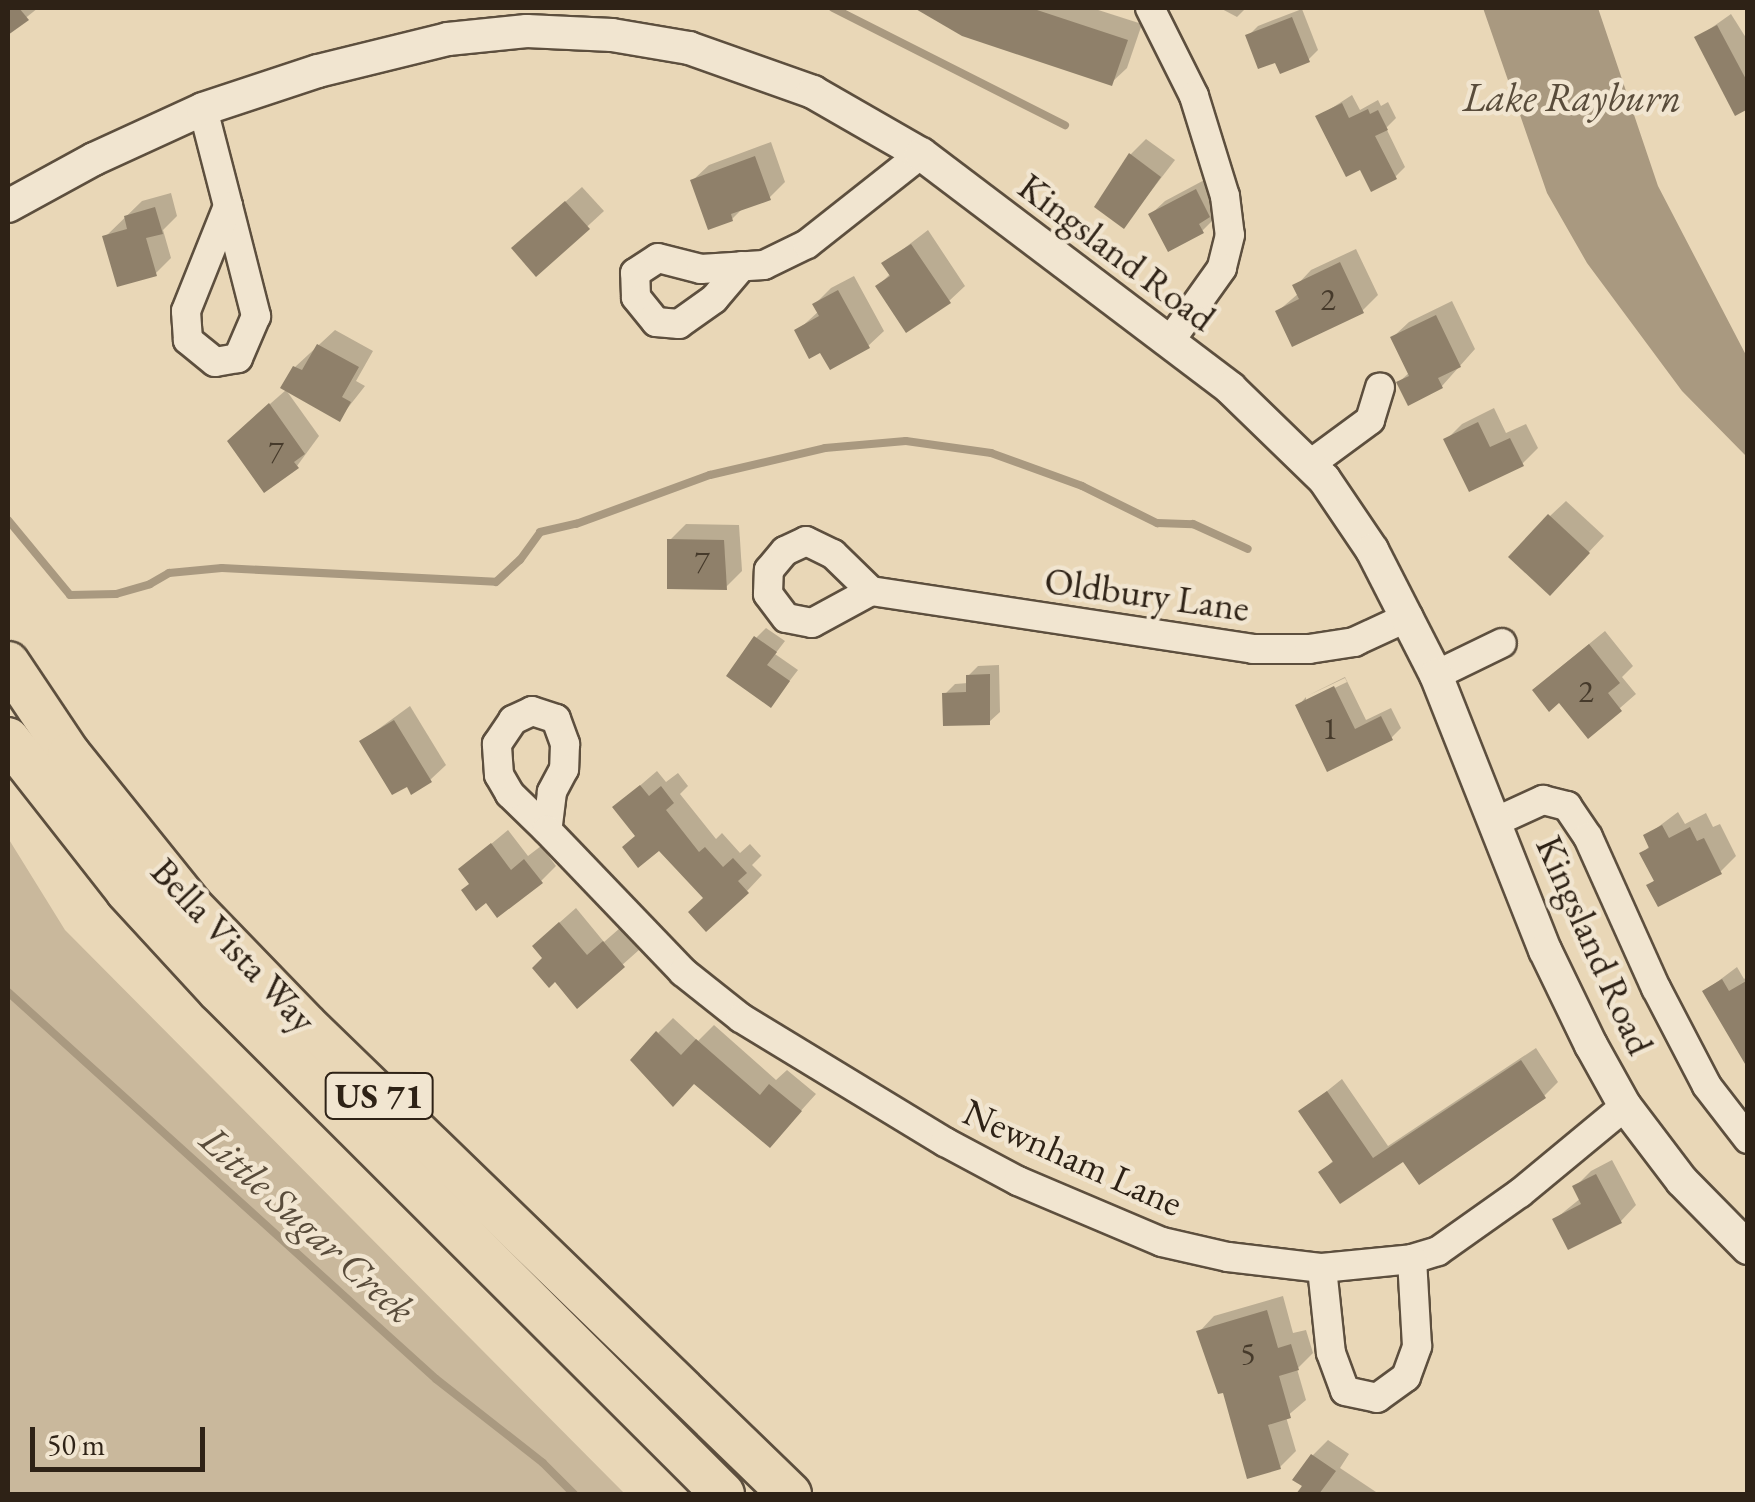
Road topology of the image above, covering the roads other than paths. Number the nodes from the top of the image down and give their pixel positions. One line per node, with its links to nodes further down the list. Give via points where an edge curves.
1 (1150, 8): 7 (street, via 1194,96 1230,235 1222,268)
2 (202, 109): 3 (street, Kingsland Road, via 448,39 527,31 612,35 689,48 813,92); 4 (street, Kingsland Road); 5 (street)
3 (921, 154): 6 (street, via 807,244 764,265); 7 (street, Kingsland Road)
4 (8, 206)
5 (228, 206): 5 (street, via 256,316 238,358 215,362 188,340 186,311)
6 (742, 266)
7 (1170, 341): 9 (street, Kingsland Road)
8 (1380, 388): 9 (street, via 1370,420)
9 (1310, 465): 11 (street, Kingsland Road, via 1372,550)
10 (872, 591): 11 (street, Oldbury Lane, via 1253,649 1354,642)
11 (1408, 618): 14 (street, Kingsland Road)
12 (1502, 643): 14 (street)
13 (8, 663): 24 (main road, Bella Vista Way / US 71, via 69,754 191,906)
14 (1436, 675): 16 (street, Kingsland Road)
15 (8, 740): 23 (main road, Bella Vista Way / US 71, via 127,891 219,991)
16 (1497, 820): 18 (street, Kingsland Road, via 1545,950); 19 (street, via 1543,800 1568,806 1707,1086)
17 (548, 830): 22 (street, Newnham Lane, via 682,972 726,1007 945,1142 1162,1242)
18 (1624, 1106): 20 (street, Kingsland Road); 21 (street, Newnham Lane, via 1520,1193 1438,1250)
19 (1748, 1138)
20 (1748, 1248)
21 (1412, 1259): 22 (street, Newnham Lane); 22 (street, via 1417,1346 1406,1377 1377,1398 1345,1390 1331,1353)
22 (1322, 1268)
23 (722, 1494)
24 (790, 1494)

